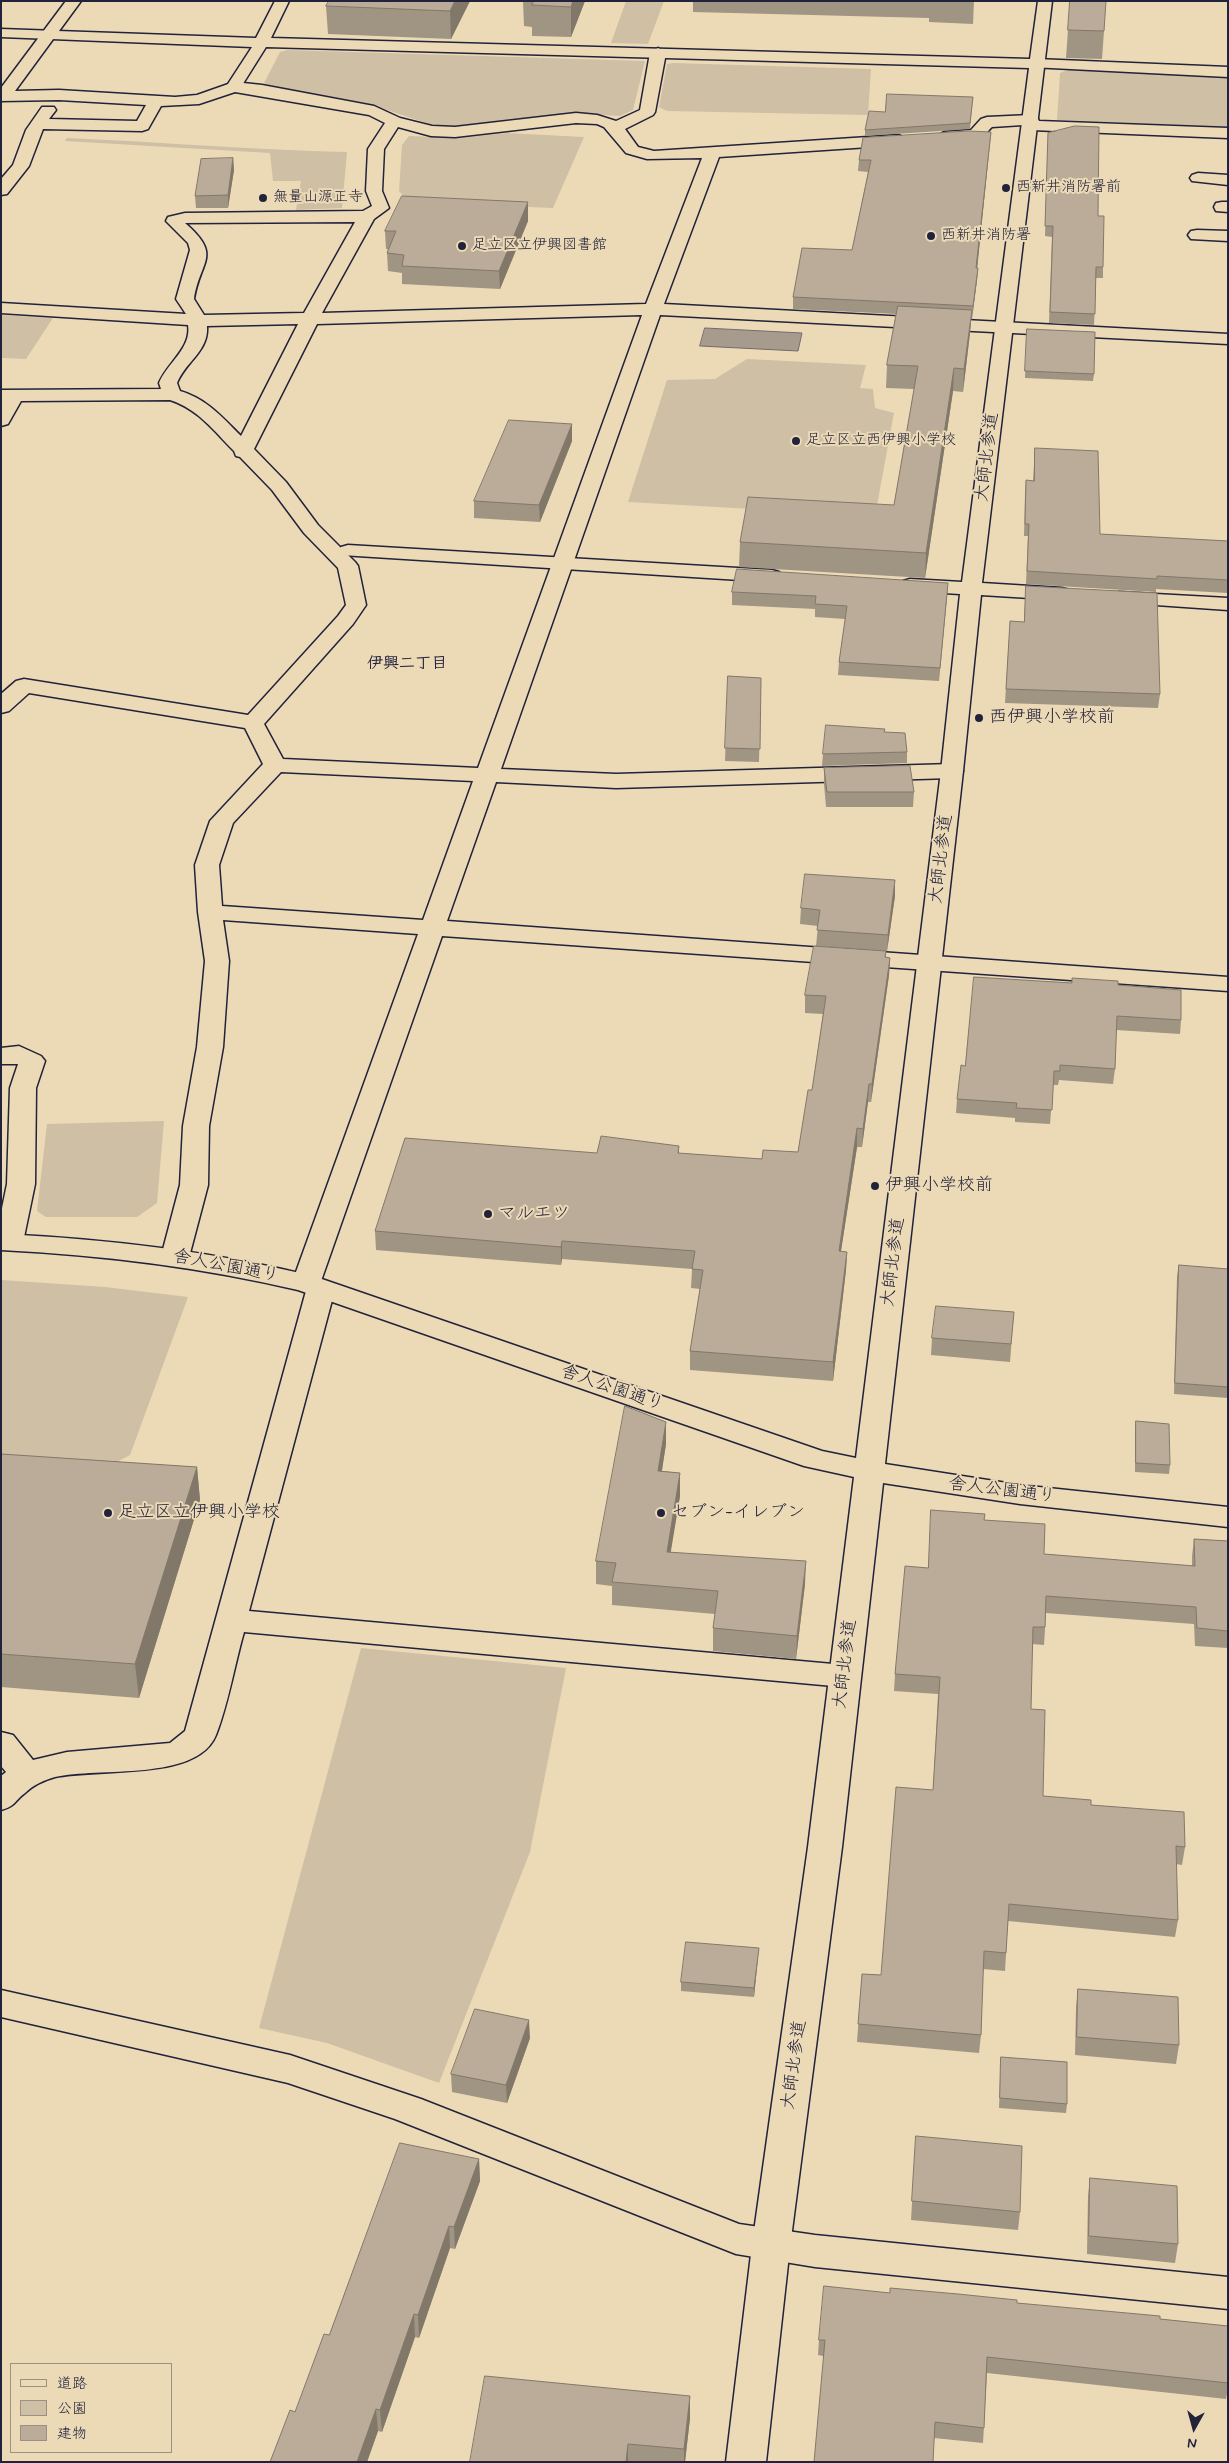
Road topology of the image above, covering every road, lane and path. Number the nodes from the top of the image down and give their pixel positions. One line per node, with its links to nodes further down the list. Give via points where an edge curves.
1 (74, 1): 5 (street)
2 (282, 1): 6 (street)
3 (1045, 1): 8 (street, 大師北参道)
4 (1, 33): 5 (street)
5 (50, 35): 6 (street); 12 (street)
6 (261, 43): 7 (street); 10 (street)
7 (658, 54): 8 (street); 17 (street, via 647,112)
8 (1036, 64): 9 (street); 15 (street, 大師北参道)
9 (1228, 72)
10 (234, 87): 13 (street, via 199,99); 14 (street, via 374,111)
11 (60, 95): 12 (street); 13 (street); 16 (street)
12 (2, 96)
13 (156, 102): 16 (street, via 142,126)
14 (394, 121): 17 (street, via 431,131 455,132 576,118 601,120); 23 (street, via 376,149 374,191 381,208)
15 (1031, 122): 18 (street); 19 (street, via 987,122 976,134); 30 (street, 大師北参道)
16 (38, 124): 22 (street, via 21,166)
17 (616, 127): 19 (street, via 632,150 640,154)
18 (1228, 133)
19 (712, 153): 27 (street)
20 (1198, 178): 21 (street)
21 (1228, 180)
22 (1, 190)
23 (367, 216): 28 (street, via 185,218 174,221 198,247 198,262 184,299); 29 (street)
24 (1197, 235): 25 (street)
25 (1228, 236)
26 (1, 308): 28 (street)
27 (653, 309): 29 (street); 30 (street); 37 (street)
28 (195, 319): 29 (street); 32 (street, via 198,342 172,373 168,384)
29 (310, 319): 35 (street)
30 (1003, 327): 31 (street); 40 (street, 大師北参道)
31 (1228, 339)
32 (172, 394): 33 (street); 35 (street, via 204,409)
33 (8, 396): 34 (street)
34 (1, 420)
35 (244, 452): 36 (street, via 279,486 311,529)
36 (341, 551): 37 (street); 43 (street, via 348,566 356,605)
37 (562, 563): 38 (street); 46 (street)
38 (788, 578)
39 (886, 584): 40 (street)
40 (971, 589): 41 (street); 45 (street, 大師北参道)
41 (1228, 604)
42 (1, 706): 43 (street, via 24,686)
43 (253, 723): 44 (street)
44 (275, 765): 46 (street); 47 (street, via 222,821 207,865)
45 (952, 771): 46 (street, via 616,781); 49 (street, 大師北参道)
46 (489, 775): 48 (street)
47 (210, 912): 48 (street); 53 (street, via 217,961 210,1047 196,1126 194,1185)
48 (433, 926): 49 (street); 54 (street)
49 (930, 964): 50 (street); 55 (street, 大師北参道)
50 (1228, 984)
51 (1, 1056): 52 (street, via 19,1054 32,1061 23,1088 21,1184)
52 (5, 1242): 53 (street, 舎人公園通り)
53 (175, 1257): 54 (street, 舎人公園通り, via 253,1270)
54 (314, 1286): 55 (street, 舎人公園通り, via 815,1459); 57 (street)
55 (869, 1472): 56 (street, 舎人公園通り, via 966,1487); 58 (street, 大師北参道)
56 (1228, 1517)
57 (230, 1620): 58 (street); 60 (street, via 200,1735 186,1749 162,1756 59,1765)
58 (844, 1676): 63 (street, 大師北参道)
59 (1, 1743): 60 (street)
60 (26, 1774): 61 (street, via 7,1788)
61 (1, 1798)
62 (1, 2003): 63 (street, via 290,2068 408,2110 736,2239)
63 (771, 2246): 64 (street); 65 (street, 大師北参道)
64 (1228, 2293)
65 (746, 2462)

